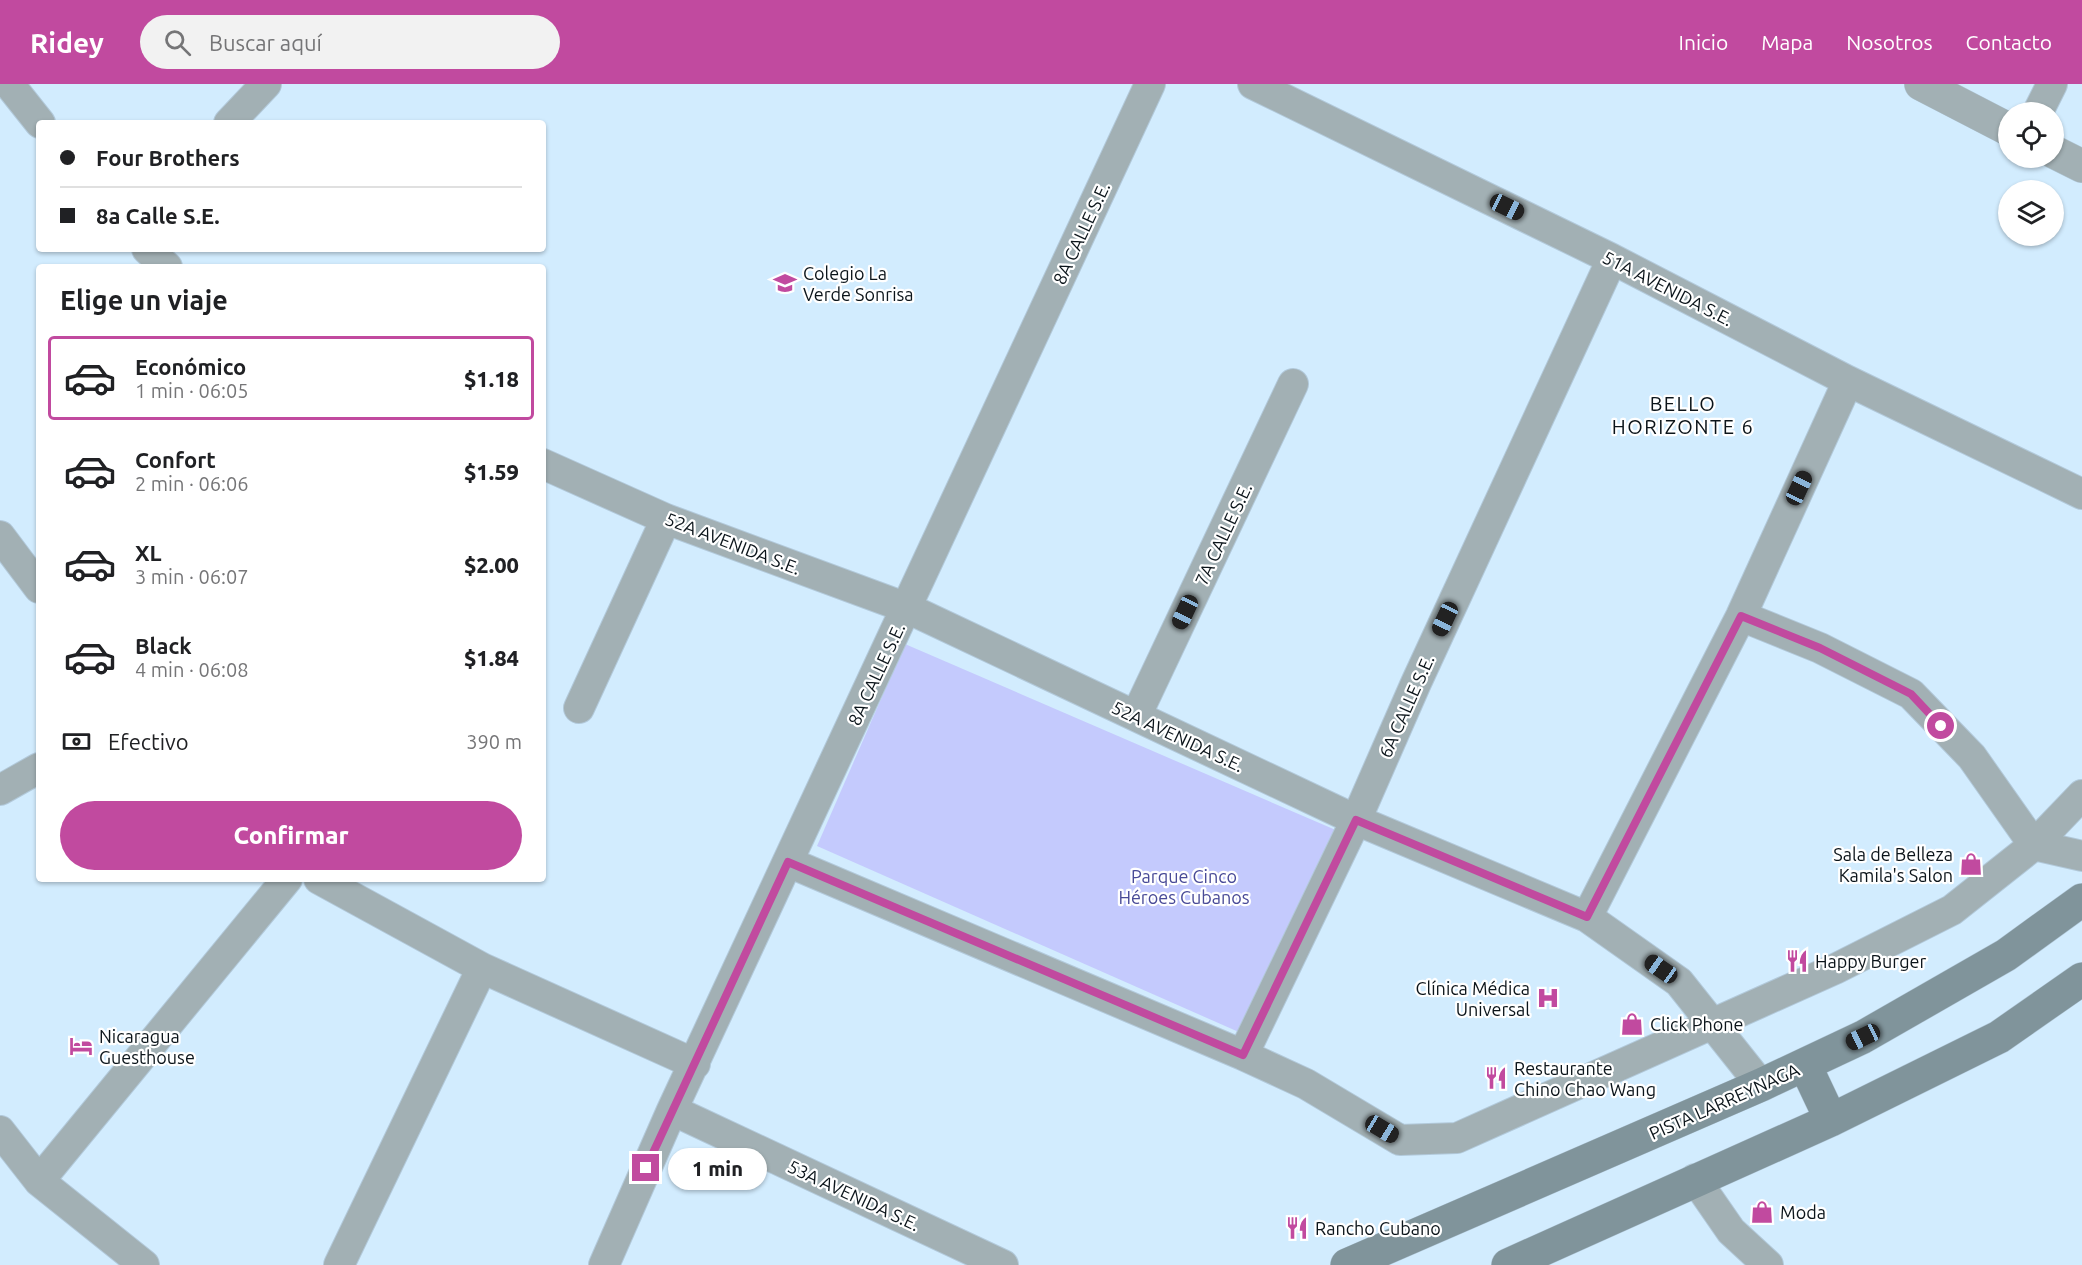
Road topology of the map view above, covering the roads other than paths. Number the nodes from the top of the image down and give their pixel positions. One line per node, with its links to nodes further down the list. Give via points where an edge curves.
1 (9, 84): 8 (street)
2 (266, 84): 9 (street)
3 (1150, 84): 23 (street, 8A CALLE S.E.)
4 (1253, 84): 14 (street, 51A AVENIDA S.E.)
5 (1921, 84): 10 (street)
6 (2052, 84): 7 (street)
7 (2043, 102)
8 (38, 120)
9 (232, 120)
10 (1998, 124)
11 (2064, 157): 12 (street)
12 (2082, 166)
13 (150, 252): 15 (street)
14 (1612, 259): 16 (street, 51A AVENIDA S.E.); 30 (street, 6A CALLE S.E.)
15 (164, 264)
16 (1848, 381): 19 (street, 51A AVENIDA S.E.); 24 (street)
17 (1293, 384): 26 (street, 7A CALLE S.E.)
18 (546, 465): 20 (street, 52A AVENIDA S.E.)
19 (2082, 494)
20 (666, 519): 23 (street, 52A AVENIDA S.E.); 25 (street)
21 (0, 536): 22 (street)
22 (36, 584)
23 (907, 608): 26 (street, 52A AVENIDA S.E.); 33 (street, 8A CALLE S.E.)
24 (1741, 616): 31 (street, via 1820,648 1911,694 1972,758); 37 (street)
25 (579, 708)
26 (1136, 716): 30 (street, 52A AVENIDA S.E.)
27 (36, 770): 28 (street)
28 (0, 790)
29 (2082, 795): 31 (street)
30 (1356, 820): 37 (street, 52A AVENIDA S.E.); 41 (street, 6A CALLE S.E.)
31 (2034, 845): 32 (street); 40 (street, via 1952,910 1835,969)
32 (2082, 856)
33 (788, 862): 41 (street); 42 (street, 8A CALLE S.E.)
34 (285, 882): 49 (street)
35 (324, 882): 38 (street)
36 (2082, 900): 43 (main road, PISTA LARREYNAGA, via 2006,956 1863,1037)
37 (1587, 917): 40 (street, 52A AVENIDA S.E., via 1679,982)
38 (482, 968): 42 (street); 51 (street)
39 (2082, 979): 46 (main road, via 1999,1037)
40 (1712, 1023): 41 (street, via 1457,1138 1400,1140 1306,1084); 44 (street, 52A AVENIDA S.E.)
41 (1243, 1055)
42 (695, 1064): 45 (street, 8A CALLE S.E.)
43 (1805, 1065): 44 (main road, PISTA LARREYNAGA); 46 (main road)
44 (1761, 1085): 54 (main road, PISTA LARREYNAGA)
45 (672, 1110): 52 (street, 8A CALLE S.E.); 53 (street, 53A AVENIDA S.E.)
46 (1831, 1120): 48 (main road)
47 (0, 1131): 49 (street)
48 (1695, 1179): 55 (main road); 56 (street, via 1731,1231)
49 (39, 1181): 50 (street)
50 (144, 1265)
51 (339, 1265)
52 (604, 1265)
53 (1003, 1265)
54 (1347, 1265)
55 (1508, 1265)
56 (1768, 1265)

